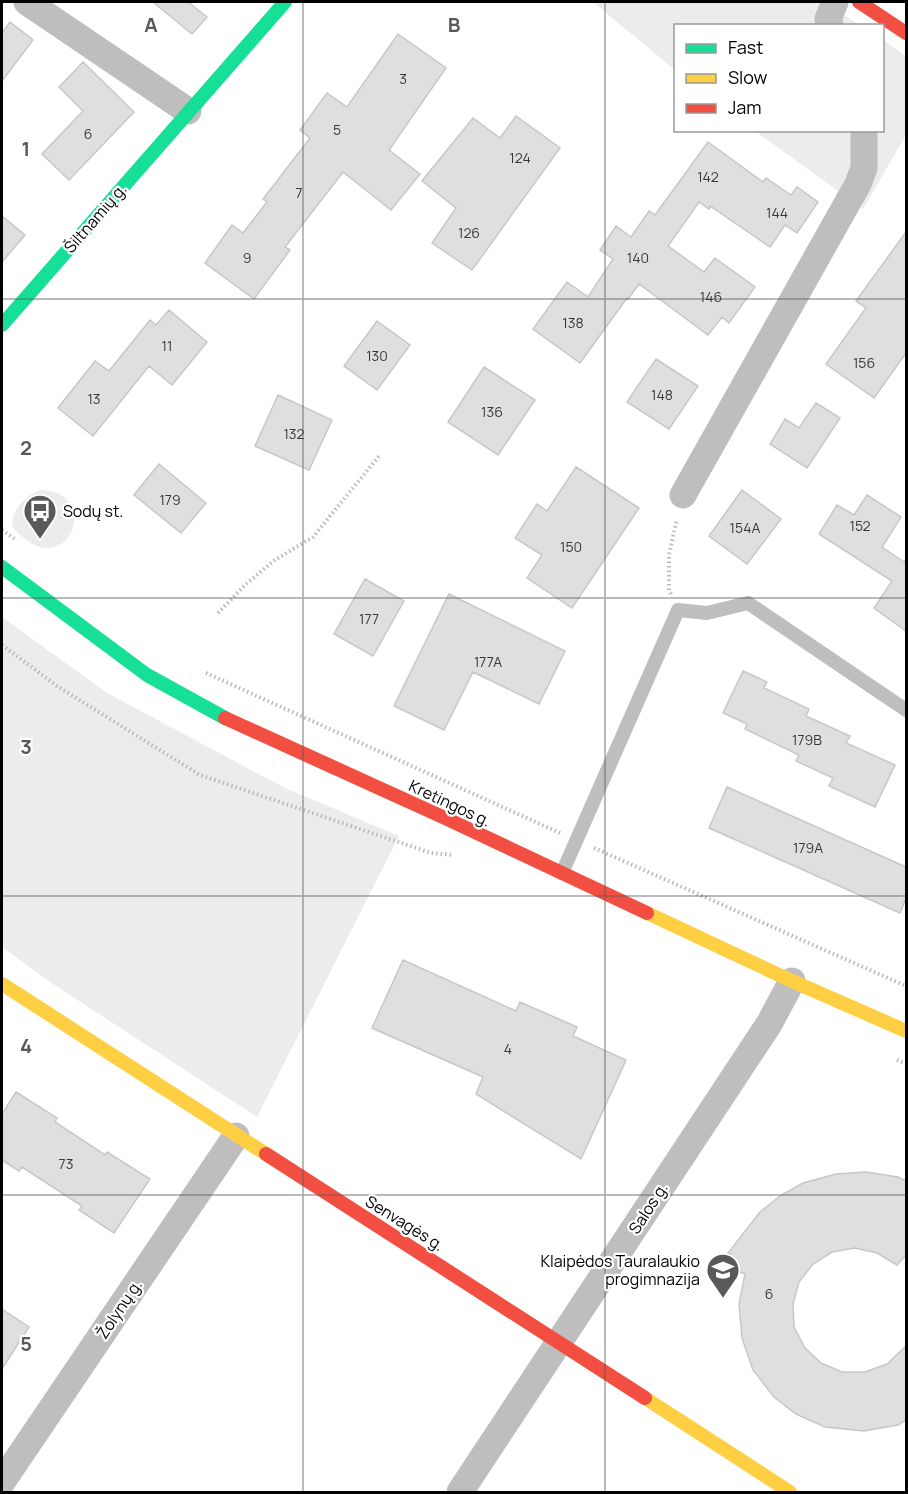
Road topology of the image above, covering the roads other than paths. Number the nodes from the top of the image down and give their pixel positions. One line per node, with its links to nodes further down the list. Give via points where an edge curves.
1 (27, 2): 9 (street)
2 (285, 2): 9 (street, Šiltnamių g.)
3 (835, 2): 7 (street)
4 (859, 2): 6 (street)
5 (898, 15): 6 (street)
6 (882, 17): 8 (street)
7 (829, 24)
8 (906, 33)
9 (188, 111): 11 (street, Šiltnamių g.)
10 (864, 132): 12 (street, via 864,168 858,184)
11 (2, 326)
12 (683, 495)
13 (2, 567): 15 (street, Kretingos g., via 147,675 213,713)
14 (906, 710): 15 (lane, via 748,603 707,613 678,610)
15 (562, 873): 16 (street, Kretingos g.)
16 (792, 981): 18 (street, Kretingos g.); 20 (street, Salos g., via 769,1024)
17 (2, 984): 19 (street, Senvagės g.)
18 (906, 1031)
19 (236, 1136): 20 (street, Senvagės g.); 21 (street, Žolynų g.)
20 (561, 1341): 22 (street, Salos g.); 23 (street, Senvagės g.)
21 (2, 1482)
22 (459, 1492)
23 (790, 1492)

